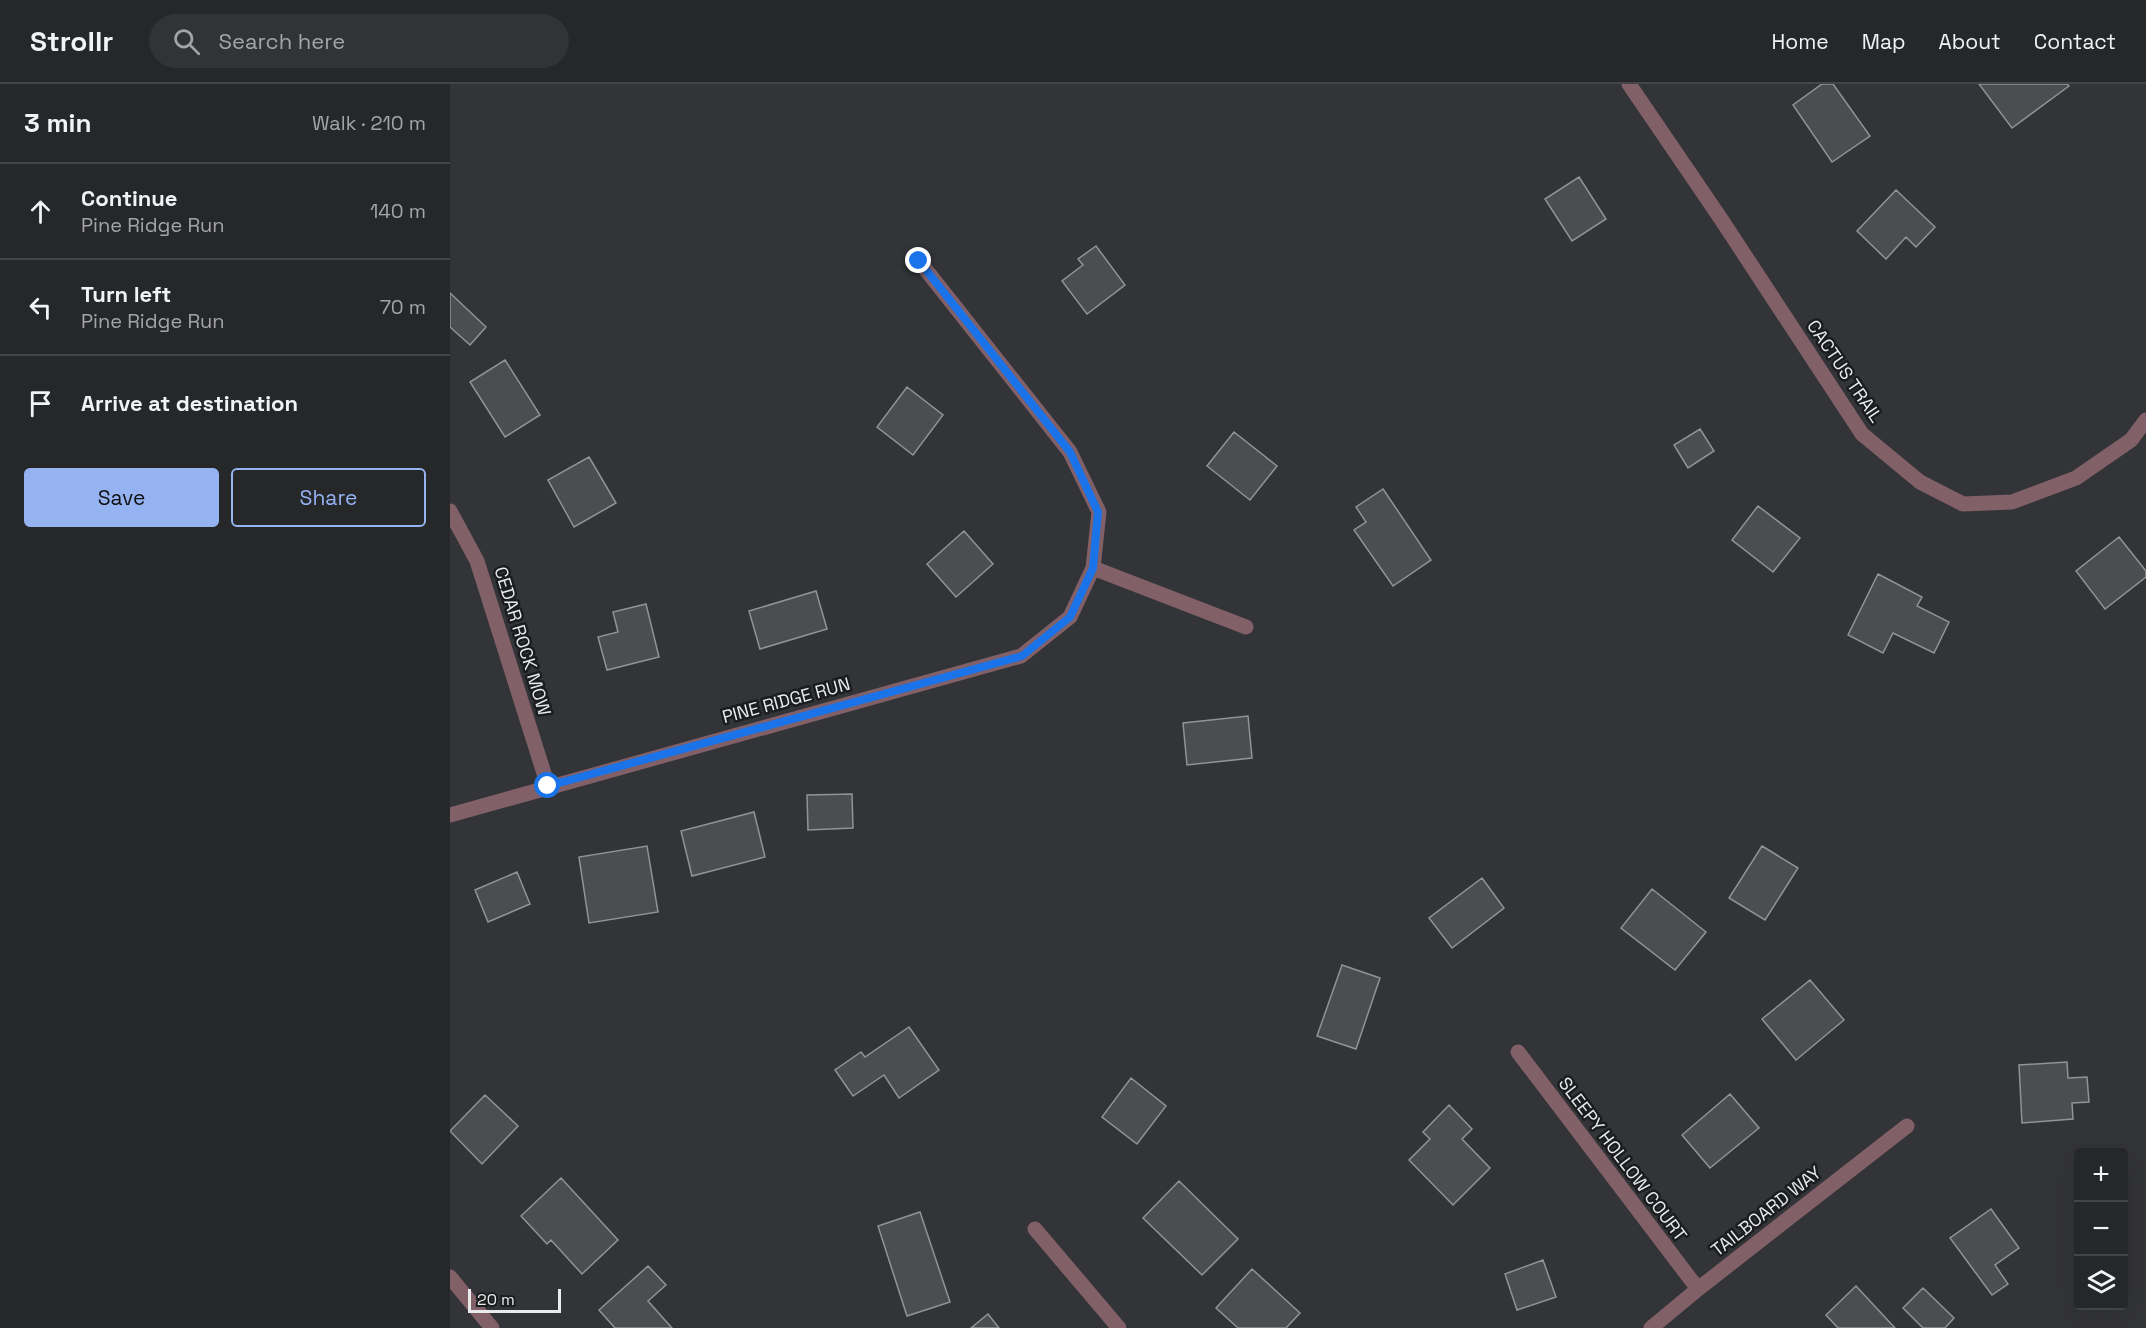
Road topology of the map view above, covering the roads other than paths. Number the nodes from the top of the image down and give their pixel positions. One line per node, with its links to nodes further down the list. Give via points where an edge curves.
1 (1629, 84): 3 (street, CACTUS TRAIL, via 1862,434 1920,482 1963,504 2012,502 2076,478 2131,440)
2 (919, 261): 5 (street, PINE RIDGE RUN, via 1070,452 1098,512)
3 (2146, 420)
4 (450, 511): 7 (street, CEDAR ROCK MOW, via 477,561)
5 (1093, 568): 6 (street); 7 (street, PINE RIDGE RUN, via 1070,617 1022,656)
6 (1246, 627)
7 (548, 786): 8 (street, PINE RIDGE RUN)
8 (450, 816)
9 (1518, 1052): 13 (street, SLEEPY HOLLOW COURT)
10 (1907, 1126): 13 (street, TAILBOARD WAY)
11 (1035, 1229): 15 (street)
12 (450, 1277): 14 (street)
13 (1698, 1289): 16 (street, TAILBOARD WAY)
14 (492, 1328)
15 (1119, 1328)
16 (1651, 1328)

